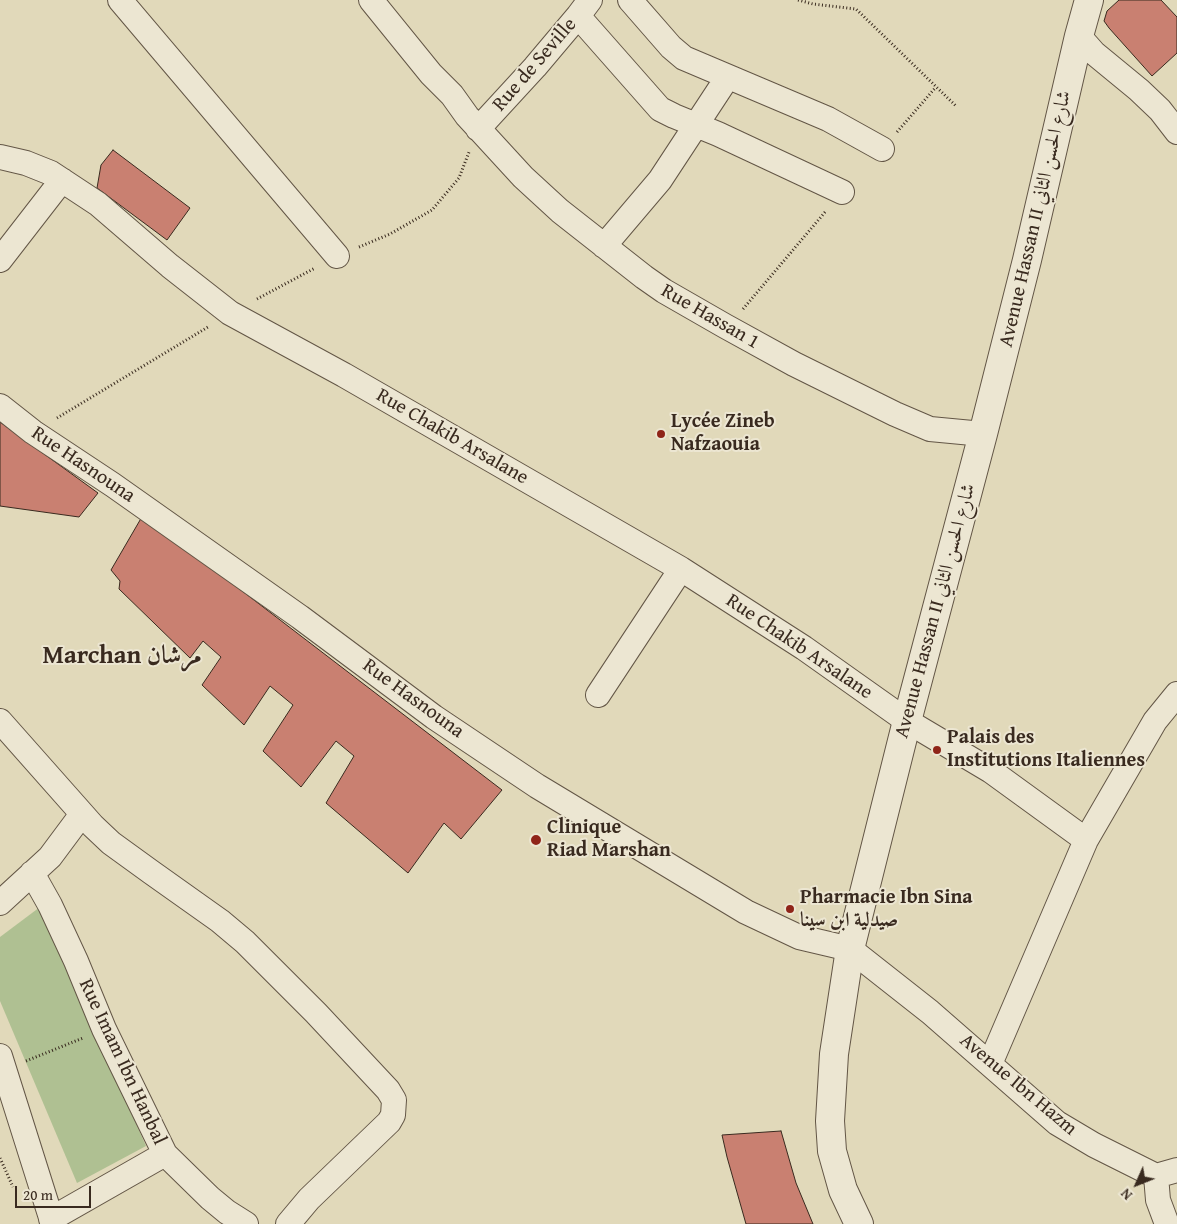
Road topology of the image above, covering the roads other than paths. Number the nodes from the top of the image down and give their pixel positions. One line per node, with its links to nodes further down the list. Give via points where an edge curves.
1 (120, 0): 16 (street)
2 (371, 0): 9 (street, Rue Hassan 1)
3 (630, 0): 7 (street, via 678,54)
4 (1089, 0): 6 (street, Avenue Hassan II شارع الحسن الثاني)
5 (584, 8): 8 (street, via 660,109); 9 (street, Rue de Seville)
6 (1079, 36): 10 (street, via 1160,110); 19 (street, Avenue Hassan II شارع الحسن الثاني)
7 (727, 78): 8 (street); 11 (street, via 828,119)
8 (695, 126): 14 (street); 15 (street, via 660,180)
9 (478, 129): 15 (street, Rue Hassan 1, via 535,188)
10 (1177, 132)
11 (882, 149)
12 (0, 157): 13 (street, Rue Chakib Arsalane, via 32,165)
13 (62, 180): 17 (street); 20 (street, Rue Chakib Arsalane, via 98,204 230,313 344,375)
14 (842, 192)
15 (604, 246): 19 (street, Rue Hassan 1, via 664,291 802,368 930,428)
16 (337, 256)
17 (0, 260)
18 (0, 406): 29 (street, Rue Hasnouna, via 300,617 434,717 537,786 746,912 799,937)
19 (983, 434): 24 (street, Avenue Hassan II شارع الحسن الثاني)
20 (681, 570): 22 (street); 24 (street, Rue Chakib Arsalane, via 804,648)
21 (1177, 694): 26 (street, via 1155,721)
22 (598, 695)
23 (0, 721): 25 (street)
24 (907, 721): 26 (street, Rue Chakib Arsalane, via 990,771); 29 (street, Avenue Hassan II شارع الحسن الثاني)
25 (82, 814): 27 (street, via 61,844); 36 (street, via 112,842 245,942 316,1013 394,1100 393,1116 389,1122 309,1199)
26 (1086, 840): 30 (street)
27 (32, 873): 28 (street); 32 (street, Rue Imam Ibn Hanbal, via 50,905 104,1029)
28 (0, 903)
29 (850, 950): 30 (street, Avenue Ibn Hazm); 37 (street, Avenue Hassan II شارع الحسن الثاني, via 834,1054 830,1121 832,1151)
30 (990, 1064): 33 (street, Avenue Ibn Hazm, via 1057,1123 1094,1145)
31 (4, 1078): 34 (street)
32 (165, 1154): 34 (street); 35 (street, Rue Imam Ibn Hanbal, via 210,1198)
33 (1166, 1173): 38 (street, Avenue Ibn Hazm, via 1158,1200)
34 (52, 1222)
35 (246, 1224)
36 (288, 1224)
37 (859, 1224)
38 (1167, 1224)

